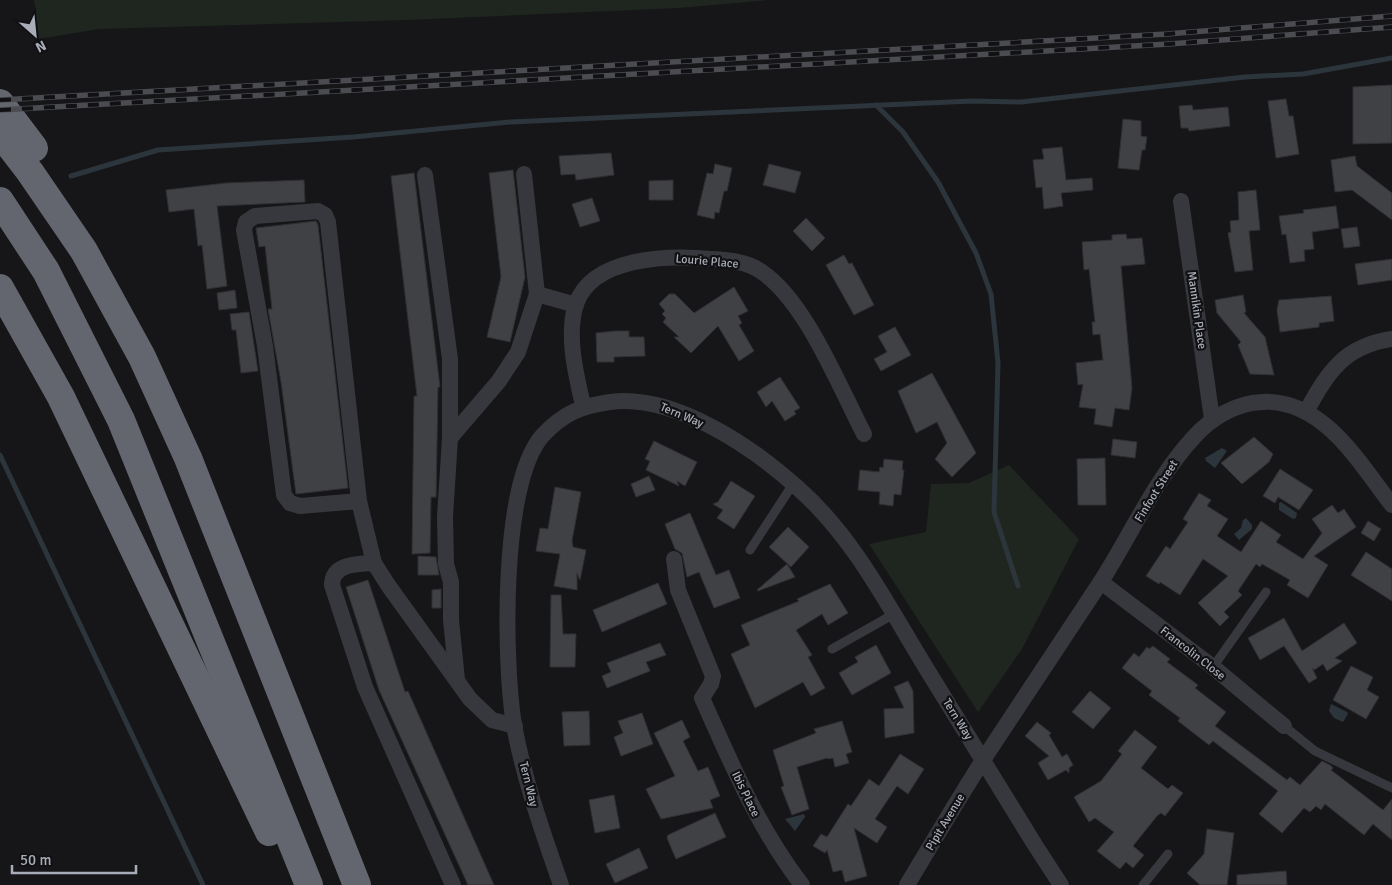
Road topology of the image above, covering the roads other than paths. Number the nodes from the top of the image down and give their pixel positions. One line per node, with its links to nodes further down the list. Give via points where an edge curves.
1 (0, 103): 7 (highway, via 57,183)
2 (0, 132): 7 (highway)
3 (524, 174): 9 (street)
4 (425, 175): 16 (street, via 450,359)
5 (0, 201): 35 (highway, via 46,271 121,420)
6 (1181, 201): 14 (street, Mannikin Place)
7 (84, 251): 36 (highway, via 142,358 188,458)
8 (0, 288): 34 (highway, via 61,397)
9 (537, 294): 10 (street); 16 (street, via 518,352 499,381)
10 (576, 305): 12 (street, Lourie Place, via 572,328 576,374); 15 (street, Lourie Place, via 581,294 594,282 612,269 630,262 657,257 699,258 736,261 760,270 777,285 808,326)
11 (1392, 339): 13 (street, via 1376,341 1349,353 1322,382)
12 (583, 405): 17 (street, Tern Way, via 624,400 659,404 697,420 745,448); 29 (street, Tern Way, via 543,435 522,472 517,495 508,602)
13 (1306, 412): 14 (street, Finfoot Street, via 1276,402 1260,402); 19 (street, Finfoot Street, via 1342,440)
14 (1212, 419): 23 (street, Finfoot Street, via 1175,460)
15 (864, 434)
16 (450, 438): 28 (street, via 446,564 451,582)
17 (792, 484): 20 (lane); 25 (street, Tern Way, via 822,511 847,541)
18 (359, 501): 18 (street, via 300,506 290,503 284,495 265,346 244,230 246,222 255,216 318,211 328,222); 22 (street)
19 (1392, 505)
20 (750, 550)
21 (674, 559): 39 (street, Ibis Place, via 678,590 713,676 702,698 765,832)
22 (374, 563): 28 (street); 37 (street, via 343,568 333,577 333,589 365,687)
23 (1101, 582): 27 (street, Francolin Close); 31 (street, Finfoot Street)
24 (1266, 592): 27 (lane)
25 (894, 614): 26 (lane); 31 (street, Tern Way)
26 (832, 649)
27 (1213, 667): 30 (street, Francolin Close)
28 (457, 682): 29 (street, via 492,720)
29 (514, 726): 38 (street, Tern Way, via 536,812)
30 (1284, 726): 32 (lane, via 1315,751)
31 (984, 759): 40 (street, Pipit Avenue); 41 (street, Tern Way)
32 (1392, 788)
33 (1168, 854): 42 (lane)
34 (294, 885)
35 (309, 885)
36 (357, 885)
37 (454, 885)
38 (561, 885)
39 (802, 885)
40 (906, 885)
41 (1061, 885)
42 (1143, 885)

